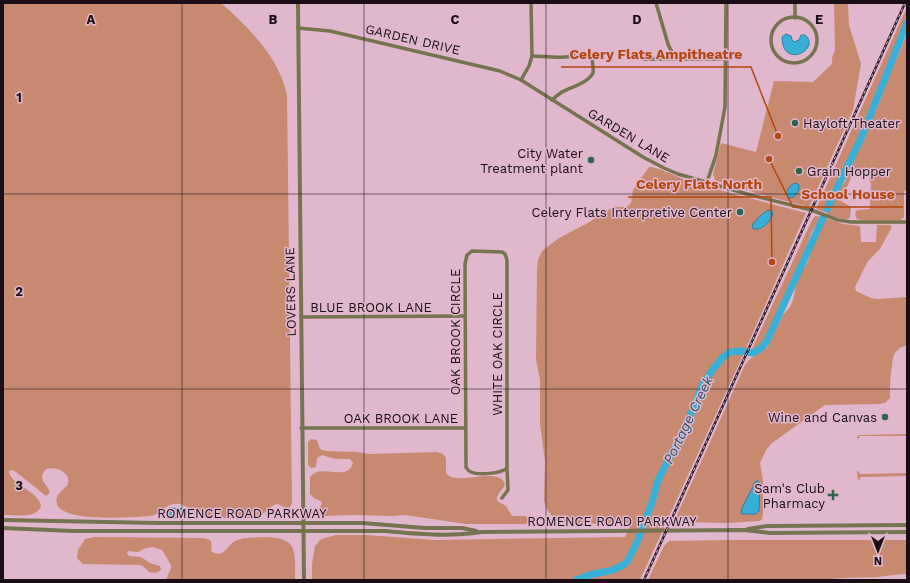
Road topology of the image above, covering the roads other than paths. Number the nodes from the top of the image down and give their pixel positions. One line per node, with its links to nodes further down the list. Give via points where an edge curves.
1 (298, 3): 7 (street, LOVERS LANE)
2 (531, 3): 8 (street)
3 (656, 3): 10 (street)
4 (726, 3): 11 (street)
5 (795, 3): 6 (street)
6 (795, 18): 6 (street, via 782,21 771,39 772,47 781,59 796,63 814,52 817,37 810,24)
7 (298, 28): 12 (street, GARDEN DRIVE, via 330,31 480,65); 18 (street, LOVERS LANE)
8 (532, 56): 12 (street, via 530,66); 13 (street, via 565,57 587,54 592,57 593,73)
9 (644, 59): 10 (street)
10 (675, 59): 11 (street)
11 (726, 59): 14 (street, via 724,118)
12 (521, 80): 13 (street, GARDEN LANE)
13 (552, 100): 14 (street, GARDEN LANE, via 648,161 678,174)
14 (707, 182): 15 (street, GARDEN LANE, via 811,210 845,222)
15 (907, 222)
16 (465, 260): 17 (street, OAK BROOK CIRCLE); 21 (street, WHITE OAK CIRCLE, via 472,251 499,251 507,258)
17 (465, 316): 18 (street, BLUE BROOK LANE); 20 (street, OAK BROOK CIRCLE)
18 (301, 317): 19 (street, LOVERS LANE)
19 (301, 428): 20 (street, OAK BROOK LANE); 25 (street, LOVERS LANE)
20 (465, 428): 21 (street, OAK BROOK LANE, via 468,471 498,472)
21 (507, 468): 22 (street, WHITE OAK CIRCLE, via 508,490)
22 (502, 498)
23 (3, 520): 24 (street, ROMENCE ROAD PARKWAY)
24 (73, 522): 25 (street, ROMENCE ROAD PARKWAY); 31 (street)
25 (303, 523): 29 (street, LOVERS LANE); 32 (street, ROMENCE ROAD PARKWAY, via 374,523 425,528 462,528)
26 (907, 524): 27 (street, ROMENCE ROAD PARKWAY)
27 (862, 525): 30 (street, ROMENCE ROAD PARKWAY, via 767,526); 33 (street)
28 (3, 528): 31 (street, ROMENCE ROAD PARKWAY)
29 (303, 530): 31 (street, ROMENCE ROAD PARKWAY); 32 (street, ROMENCE ROAD PARKWAY, via 385,531 432,535); 35 (street, LOVERS LANE)
30 (744, 530): 32 (street, ROMENCE ROAD PARKWAY); 33 (street, ROMENCE ROAD PARKWAY, via 770,533)
31 (73, 531)
32 (481, 532)
33 (863, 532): 34 (street, ROMENCE ROAD PARKWAY)
34 (907, 532)
35 (304, 580)

